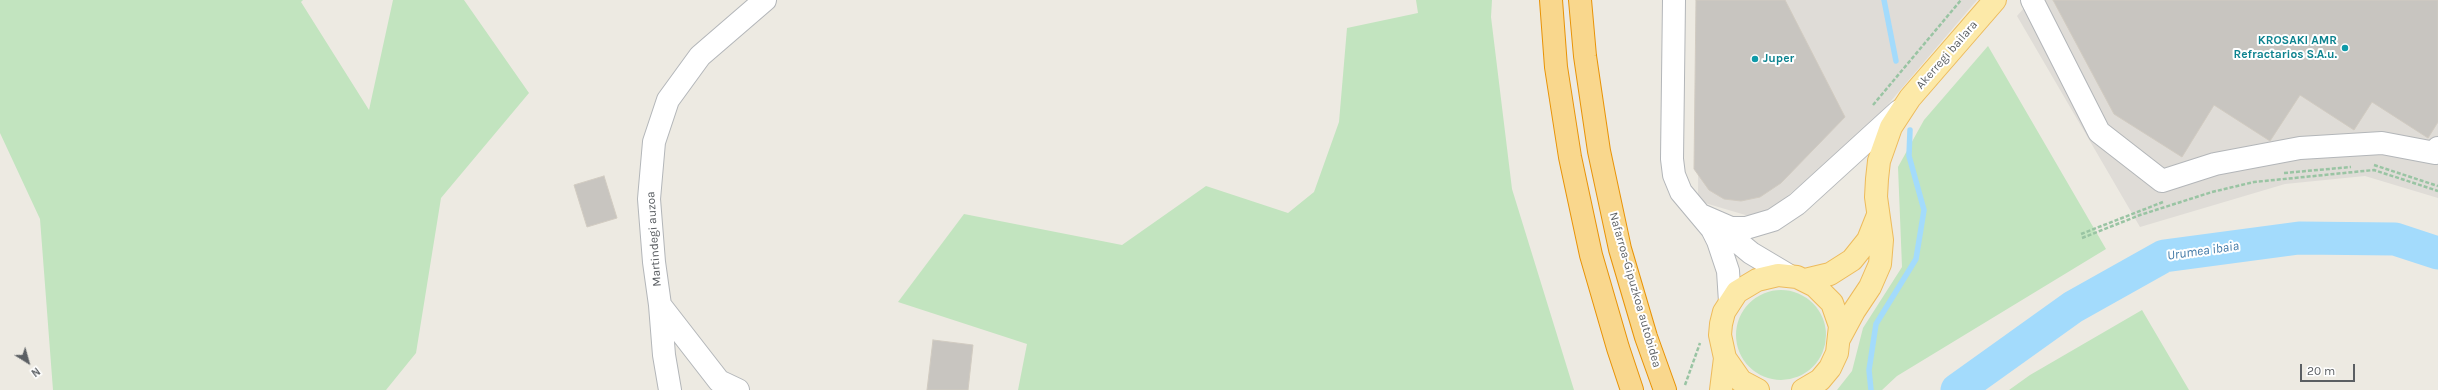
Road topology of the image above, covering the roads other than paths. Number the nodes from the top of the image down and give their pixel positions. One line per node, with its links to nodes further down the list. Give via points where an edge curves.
1 (765, 0): 13 (street, Martindegi auzoa, via 700,56 668,100 654,142 650,199)
2 (1550, 0): 18 (highway, via 1556,67 1570,157 1591,255)
3 (1580, 0): 19 (highway, Nafarroa-Gipuzkoa autobidea, via 1585,56 1599,151 1620,248)
4 (1674, 0): 10 (street, via 1674,175 1682,192)
5 (1995, 0): 7 (main road, Akerregi bailara)
6 (2032, 0): 8 (street, via 2099,132 2162,181 2215,164 2300,148 2382,143 2435,153)
7 (1899, 111): 9 (main road, Akerregi bailara, via 1879,160 1876,197); 10 (street, via 1785,213 1766,223 1746,228 1731,228)
8 (2438, 148)
9 (1878, 215): 11 (main road, via 1868,240 1852,260 1830,274); 14 (main road, Akerregi bailara, via 1882,240 1880,264 1870,287)
10 (1709, 219): 11 (street, via 1752,253); 12 (street, via 1724,256 1730,284)
11 (1797, 278): 12 (main road, via 1773,275 1757,280 1746,285); 14 (main road, via 1824,294 1832,303 1840,326)
12 (1730, 302): 15 (main road, via 1724,312 1721,329 1721,347)
13 (660, 305): 16 (street, Martindegi auzoa); 17 (street, Martindegi auzoa, via 719,381)
14 (1840, 337): 22 (main road, via 1837,353 1830,368 1820,380)
15 (1725, 358): 20 (main road); 21 (main road, via 1741,381)
16 (670, 390)
17 (738, 390)
18 (1632, 390)
19 (1665, 390)
20 (1721, 390)
21 (1758, 390)
22 (1802, 390)

